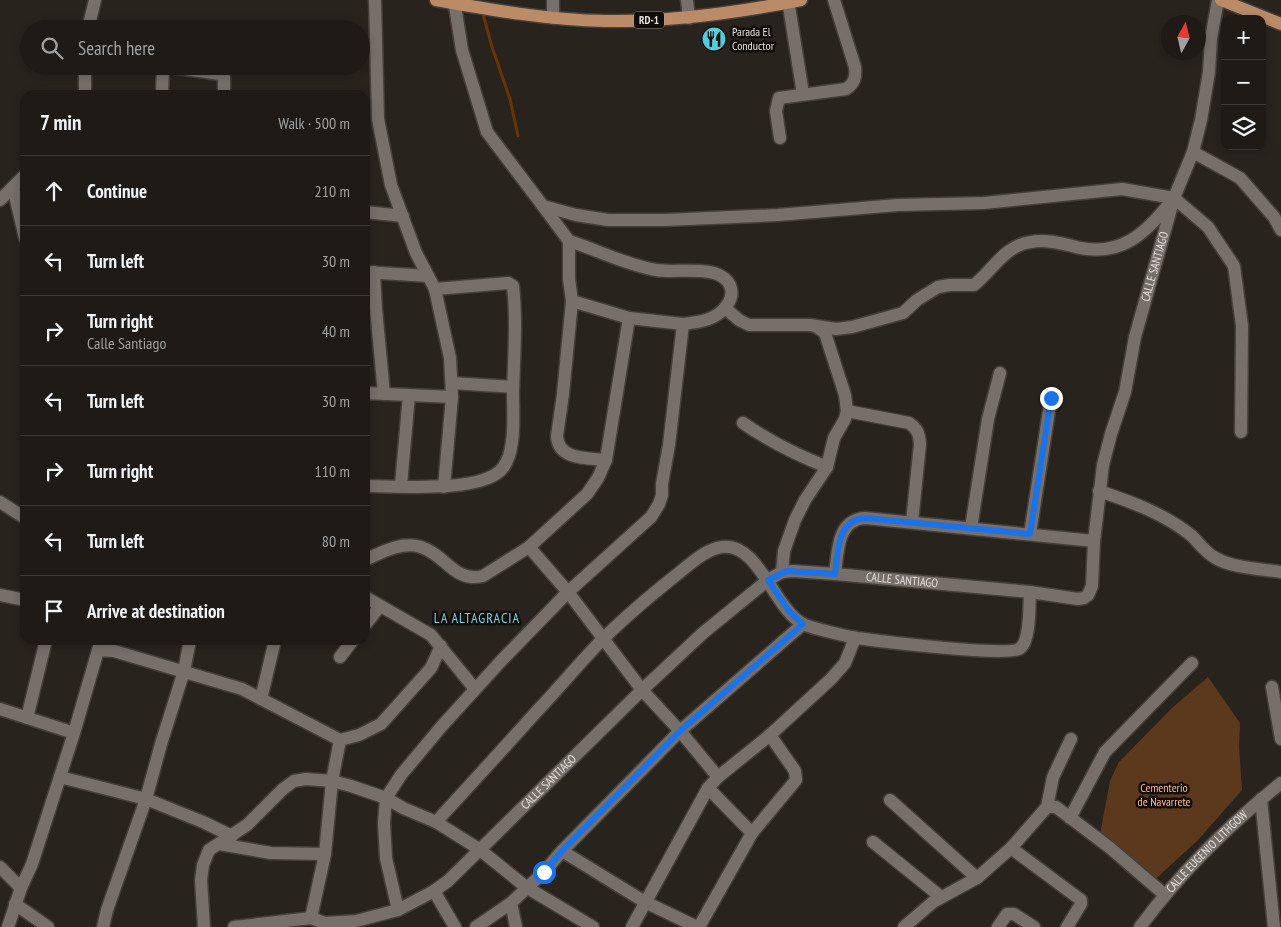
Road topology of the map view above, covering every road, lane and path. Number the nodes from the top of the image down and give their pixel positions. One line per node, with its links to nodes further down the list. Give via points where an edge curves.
1 (95, 0): 13 (street)
2 (375, 0): 30 (street, via 378,119 391,185)
3 (436, 0): 10 (main road)
4 (552, 0): 11 (street)
5 (687, 0): 12 (street)
6 (801, 0): 9 (main road, RD-1)
7 (834, 0): 21 (street, via 856,76 846,89)
8 (1220, 0): 14 (main road); 23 (street, CALLE SANTIAGO)
9 (788, 1): 12 (main road, RD-1); 21 (street)
10 (454, 2): 11 (main road, RD-1); 28 (street, via 462,50 487,132)
11 (552, 18): 12 (main road, RD-1, via 604,21)
12 (689, 18)
13 (90, 20)
14 (1281, 24)
15 (85, 75): 18 (street)
16 (163, 75): 19 (street)
17 (221, 75): 20 (street)
18 (85, 90)
19 (162, 90)
20 (224, 90)
21 (803, 94): 22 (street, via 779,98 776,111)
22 (780, 138)
23 (1193, 152): 26 (street, CALLE SANTIAGO); 32 (street, via 1240,178 1274,217)
24 (20, 180): 25 (street)
25 (13, 187): 27 (street); 31 (street)
26 (1174, 198): 28 (street, via 1122,189 984,202 665,220 608,220); 42 (street, via 1139,236 1118,247 1093,249 1053,242 1030,242 1010,250 974,285 938,287 903,313 880,320 836,329); 52 (street, via 1208,226 1234,266 1242,326); 58 (street, CALLE SANTIAGO, via 1135,337 1126,392 1111,434)
27 (0, 200)
28 (543, 206): 33 (street)
29 (370, 213): 30 (street)
30 (403, 216): 35 (street)
31 (20, 217)
32 (1281, 230)
33 (569, 241): 37 (street); 39 (street, via 635,266 720,274 732,290 731,300)
34 (370, 272): 35 (street); 38 (street)
35 (428, 276): 36 (street)
36 (435, 289): 44 (street, via 512,284 515,333); 45 (street, via 450,358)
37 (572, 301): 40 (street); 53 (street, via 557,444 569,454)
38 (370, 308): 47 (street)
39 (725, 308): 41 (street, via 713,318); 42 (street, via 749,325)
40 (629, 318): 41 (street); 53 (street)
41 (683, 324): 71 (street, via 659,504 652,517)
42 (817, 327): 50 (street, via 824,333)
43 (1000, 373): 62 (street, via 988,419)
44 (513, 388): 45 (street); 57 (street, via 512,436 504,468 487,479)
45 (452, 390): 48 (street); 57 (street)
46 (370, 393): 47 (street)
47 (384, 394): 48 (street)
48 (409, 395): 56 (street)
49 (1051, 398): 63 (street)
50 (847, 411): 54 (street, via 834,438); 61 (street, via 909,424 919,434)
51 (743, 422): 54 (street, via 795,454)
52 (1241, 432)
53 (606, 460): 65 (street, via 587,494)
54 (827, 467): 67 (street, via 795,520 784,551)
55 (370, 486): 56 (street)
56 (401, 486): 57 (street)
57 (444, 487)
58 (1099, 491): 64 (street, CALLE SANTIAGO); 68 (street, via 1131,502 1171,522 1214,557 1227,563)
59 (0, 502): 60 (street)
60 (20, 515)
61 (912, 522): 62 (street); 69 (street, via 857,518 850,522 841,538)
62 (971, 528): 63 (street)
63 (1030, 534): 64 (street)
64 (1094, 541): 72 (street, CALLE SANTIAGO, via 1092,586 1088,595 1078,599)
65 (529, 547): 66 (street, via 475,578 463,576 420,547 393,548); 71 (street)
66 (370, 558)
67 (782, 572): 69 (street, CALLE SANTIAGO); 70 (street, CALLE SANTIAGO)
68 (1281, 572)
69 (835, 574): 72 (street, CALLE SANTIAGO)
70 (768, 580): 78 (street, via 789,611); 80 (street, via 740,550 722,547 711,550 655,592); 92 (street, CALLE SANTIAGO, via 703,633)
71 (568, 592): 80 (street); 91 (street)
72 (1030, 592): 79 (street, via 1025,642 1021,649 1012,652)
73 (0, 595): 74 (street)
74 (20, 599)
75 (370, 600): 76 (street)
76 (380, 606): 77 (street); 86 (street, via 431,635)
77 (370, 619)
78 (803, 624): 79 (street); 96 (street)
79 (855, 638): 98 (street, via 845,663 832,679)
80 (603, 639): 92 (street); 113 (street)
81 (45, 645): 95 (street)
82 (99, 645): 89 (street); 97 (street)
83 (189, 645): 89 (street)
84 (274, 645): 93 (street)
85 (349, 645): 87 (street)
86 (441, 646): 91 (street); 100 (street, via 431,668 381,724)
87 (340, 657)
88 (1192, 663): 112 (street, via 1105,752)
89 (184, 671): 93 (street, via 242,689); 108 (street)
90 (1272, 687): 101 (street)
91 (475, 689): 107 (street, via 401,775)
92 (642, 690): 96 (street); 119 (street, CALLE SANTIAGO)
93 (261, 699): 100 (street)
94 (2, 714): 95 (street)
95 (27, 718): 97 (street)
96 (680, 731): 102 (street); 120 (street)
97 (74, 733): 103 (street)
98 (770, 735): 102 (street); 114 (street, via 795,772 796,780)
99 (1072, 739): 111 (street, via 1053,777)
100 (340, 740): 104 (street)
101 (1281, 740)
102 (718, 776): 106 (street)
103 (60, 777): 108 (street); 125 (street, via 32,864)
104 (332, 781): 107 (street); 115 (street, via 294,781); 121 (street)
105 (1281, 783): 110 (street, CALLE EUGENIO LITHGOW)
106 (708, 788): 114 (street); 129 (street)
107 (386, 798): 113 (street); 132 (street, via 384,843)
108 (146, 799): 115 (street); 137 (street)
109 (890, 800): 123 (street)
110 (1261, 800): 128 (street, CALLE EUGENIO LITHGOW, via 1197,860); 151 (street)
111 (1047, 806): 112 (street, via 1056,807); 118 (street)
112 (1070, 818): 128 (street)
113 (436, 822): 119 (street)
114 (752, 833): 145 (street)
115 (232, 836): 117 (street)
116 (873, 842): 127 (street)
117 (219, 844): 121 (street, via 271,853); 138 (street, via 210,850 202,865)
118 (1011, 848): 123 (street); 149 (street, via 1082,900)
119 (479, 849): 124 (street); 126 (street, CALLE SANTIAGO)
120 (562, 851): 124 (street); 129 (street)
121 (325, 854): 133 (street)
122 (0, 867): 125 (street)
123 (976, 878): 127 (street)
124 (526, 887): 130 (street); 143 (street)
125 (20, 888): 131 (street)
126 (434, 891): 132 (street, CALLE SANTIAGO); 140 (street)
127 (941, 896): 146 (street)
128 (1165, 896): 150 (street, CALLE EUGENIO LITHGOW)
129 (645, 902): 144 (street); 145 (street)
130 (511, 903): 141 (street); 142 (street)
131 (15, 904): 135 (street); 136 (street)
132 (398, 910): 134 (street, CALLE SANTIAGO)
133 (311, 918): 134 (street, CALLE SANTIAGO, via 325,923); 139 (street, CALLE SANTIAGO)
134 (356, 924)
135 (8, 927)
136 (48, 927)
137 (103, 927)
138 (204, 927)
139 (234, 927)
140 (455, 927)
141 (476, 927)
142 (516, 927)
143 (593, 927)
144 (632, 927)
145 (698, 927)
146 (904, 927)
147 (998, 927): 148 (street, via 1008,914 1014,914)
148 (1034, 927)
149 (1068, 927)
150 (1140, 927)
151 (1274, 927)

